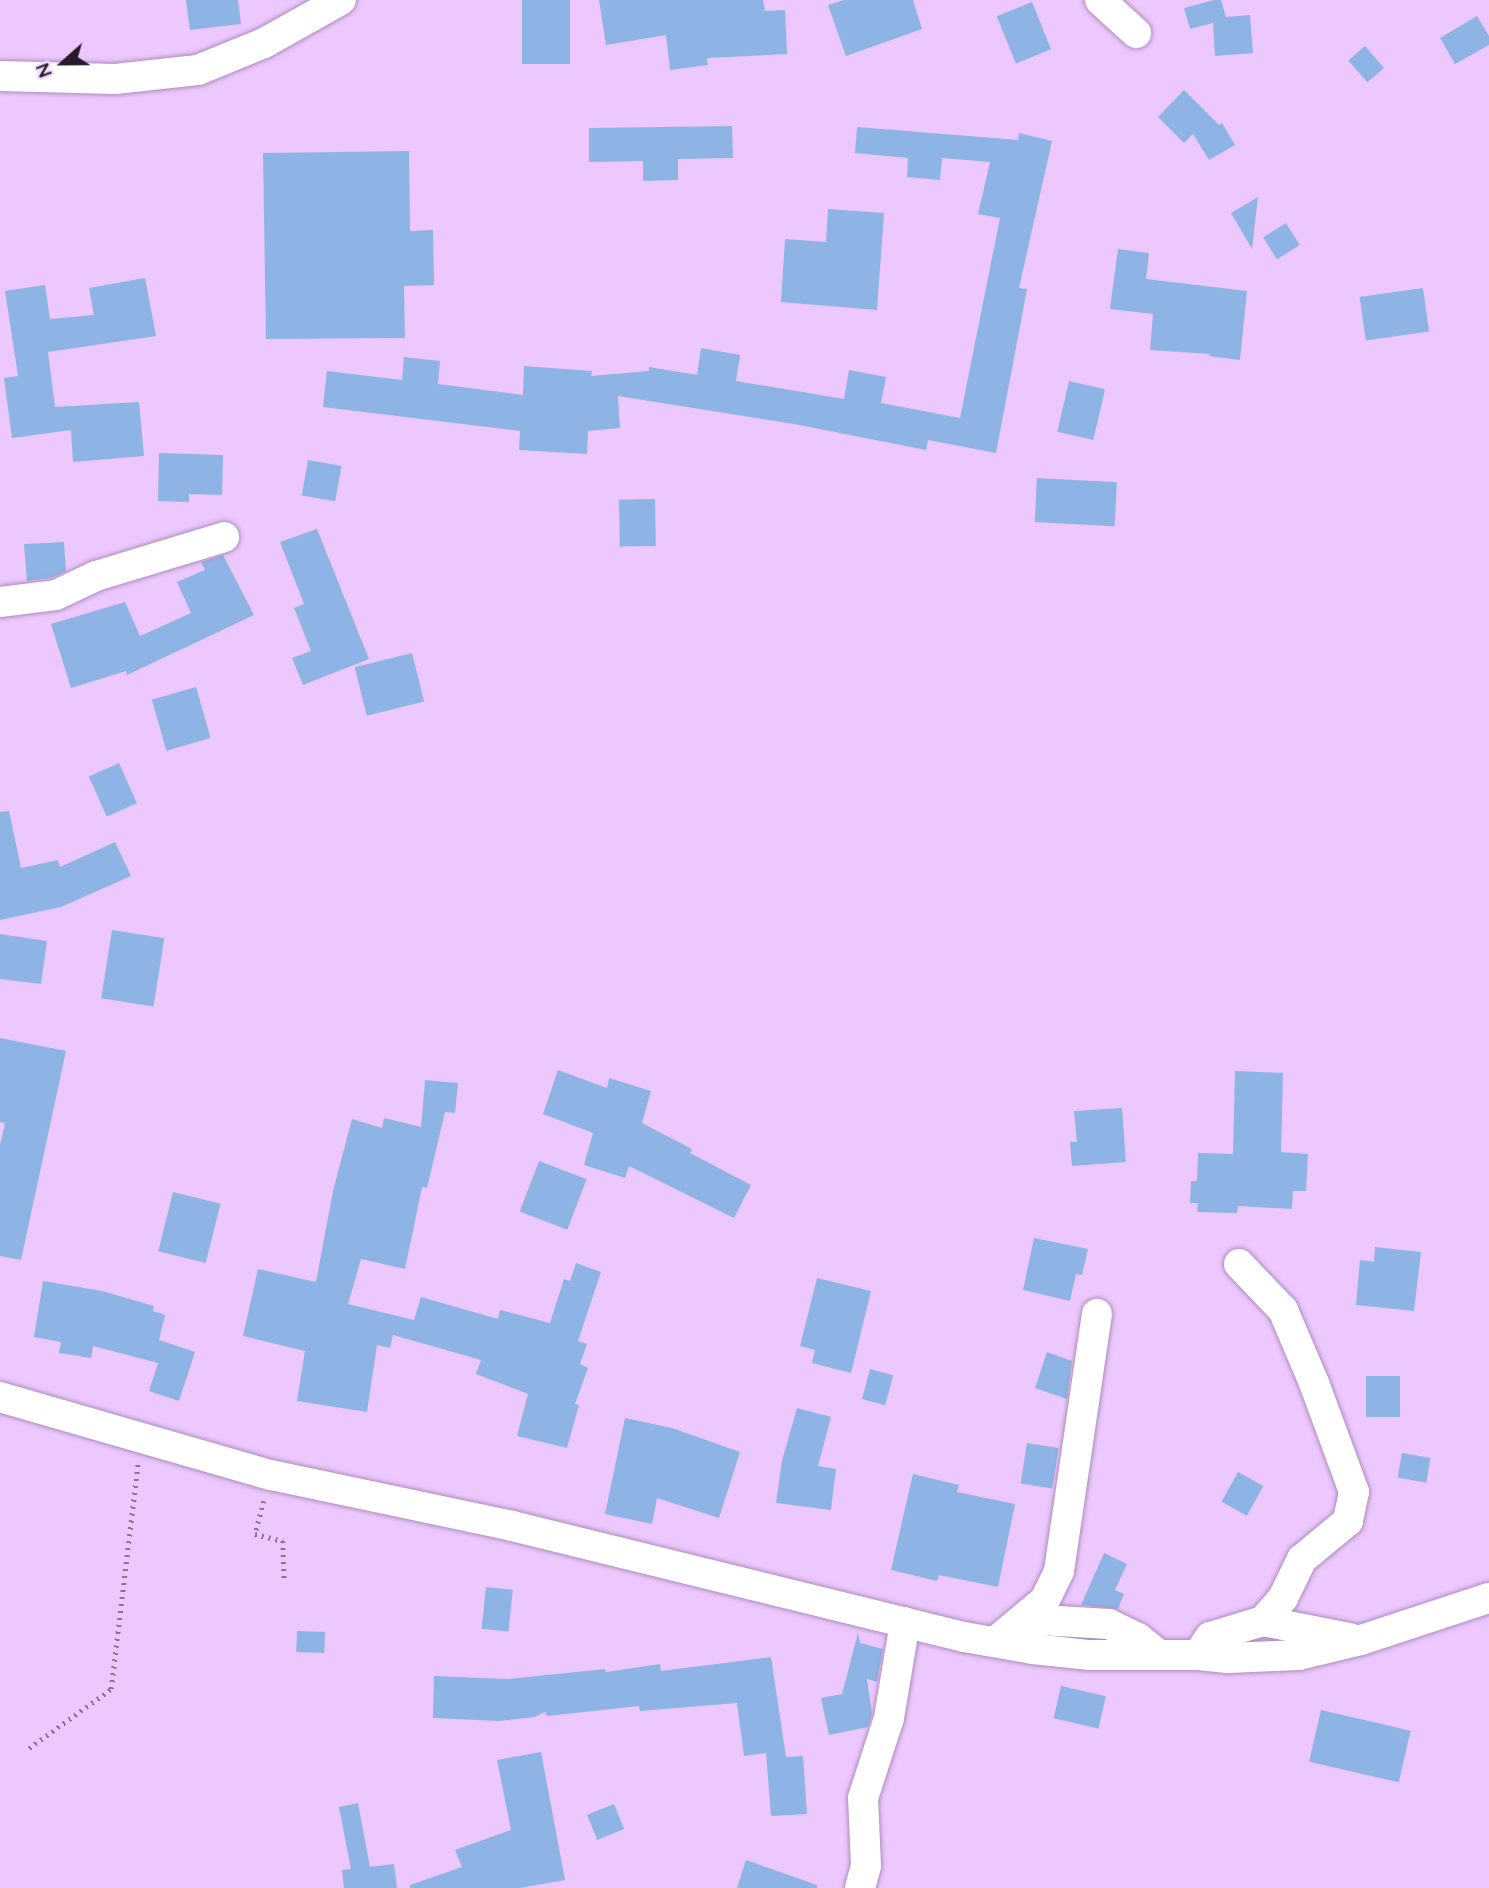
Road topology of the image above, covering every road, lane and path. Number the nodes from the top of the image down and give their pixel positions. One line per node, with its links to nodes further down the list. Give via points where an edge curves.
1 (341, 0): 4 (street, via 264,43 198,70 115,79)
2 (1100, 0): 3 (street)
3 (1136, 33)
4 (0, 76)
5 (224, 537): 6 (street, via 96,576 56,596)
6 (0, 601)
7 (1239, 1264): 15 (street, via 1283,1310 1354,1492 1348,1521 1302,1559 1283,1598)
8 (1097, 1314): 14 (street, via 1059,1571 1045,1600)
9 (0, 1397): 10 (street)
10 (141, 1436): 11 (street); 21 (path, via 111,1689)
11 (271, 1475): 12 (path, via 255,1534 283,1541); 16 (street, via 512,1526)
12 (284, 1578)
13 (1489, 1598): 17 (street)
14 (1024, 1619): 18 (street); 19 (street, via 1109,1624)
15 (1264, 1620): 17 (street); 20 (street, via 1210,1637)
16 (905, 1622): 18 (street); 22 (street, via 889,1718 863,1798 866,1866)
17 (1361, 1640): 20 (street, via 1299,1655)
18 (995, 1642): 19 (street, via 1088,1655)
19 (1158, 1654): 20 (street)
20 (1198, 1655)
21 (29, 1748)
22 (860, 1888)

